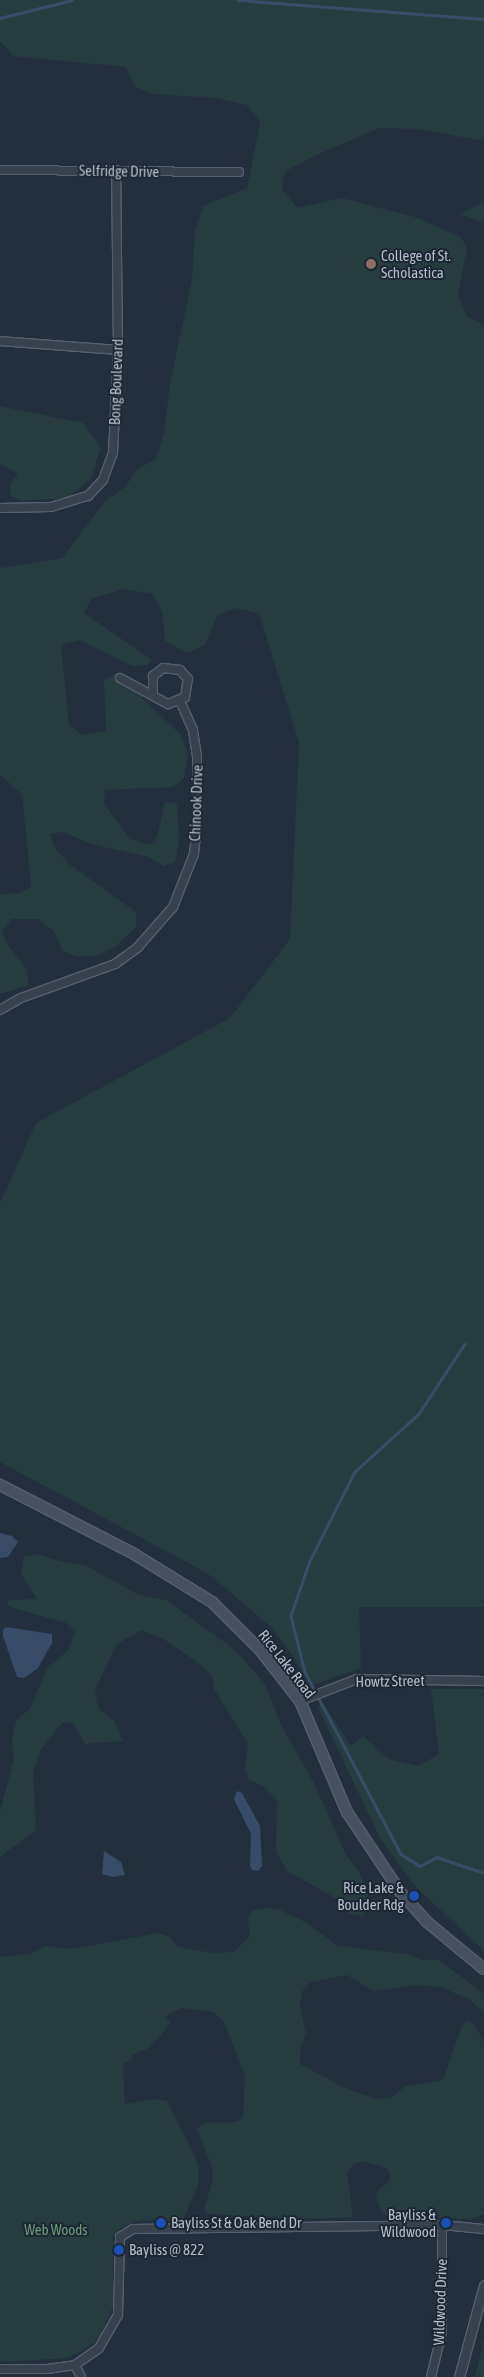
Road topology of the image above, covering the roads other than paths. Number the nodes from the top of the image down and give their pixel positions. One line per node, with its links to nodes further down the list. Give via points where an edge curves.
1 (0, 170): 2 (street, Selfridge Drive)
2 (116, 170): 3 (street, Selfridge Drive); 5 (street, Bong Boulevard)
3 (239, 172)
4 (0, 341): 5 (street)
5 (118, 350): 6 (street, Bong Boulevard, via 113,453 103,480 88,496 51,507)
6 (0, 508)
7 (120, 678): 8 (street)
8 (153, 694): 9 (street, via 162,703); 9 (street, via 153,676 163,668 175,667 188,680 188,692)
9 (180, 701): 10 (street, Chinook Drive, via 193,730 197,756 197,824 194,854 173,907 138,947 115,964 22,998)
10 (0, 1010)
11 (0, 1485): 13 (main road, Rice Lake Road, via 134,1554 212,1602 260,1650)
12 (484, 1681): 13 (street, Howtz Street, via 357,1679)
13 (300, 1701): 14 (main road, Rice Lake Road, via 347,1812 401,1893 427,1922)
14 (484, 1968)
15 (442, 2225): 16 (street); 18 (street, via 133,2229 125,2232 118,2245 119,2308 114,2325 98,2348); 21 (street, Wildwood Drive, via 442,2332)
16 (484, 2229)
17 (484, 2285): 22 (street)
18 (75, 2364): 19 (street, via 47,2369); 20 (street)
19 (0, 2369)
20 (81, 2377)
21 (432, 2377)
22 (459, 2377)

